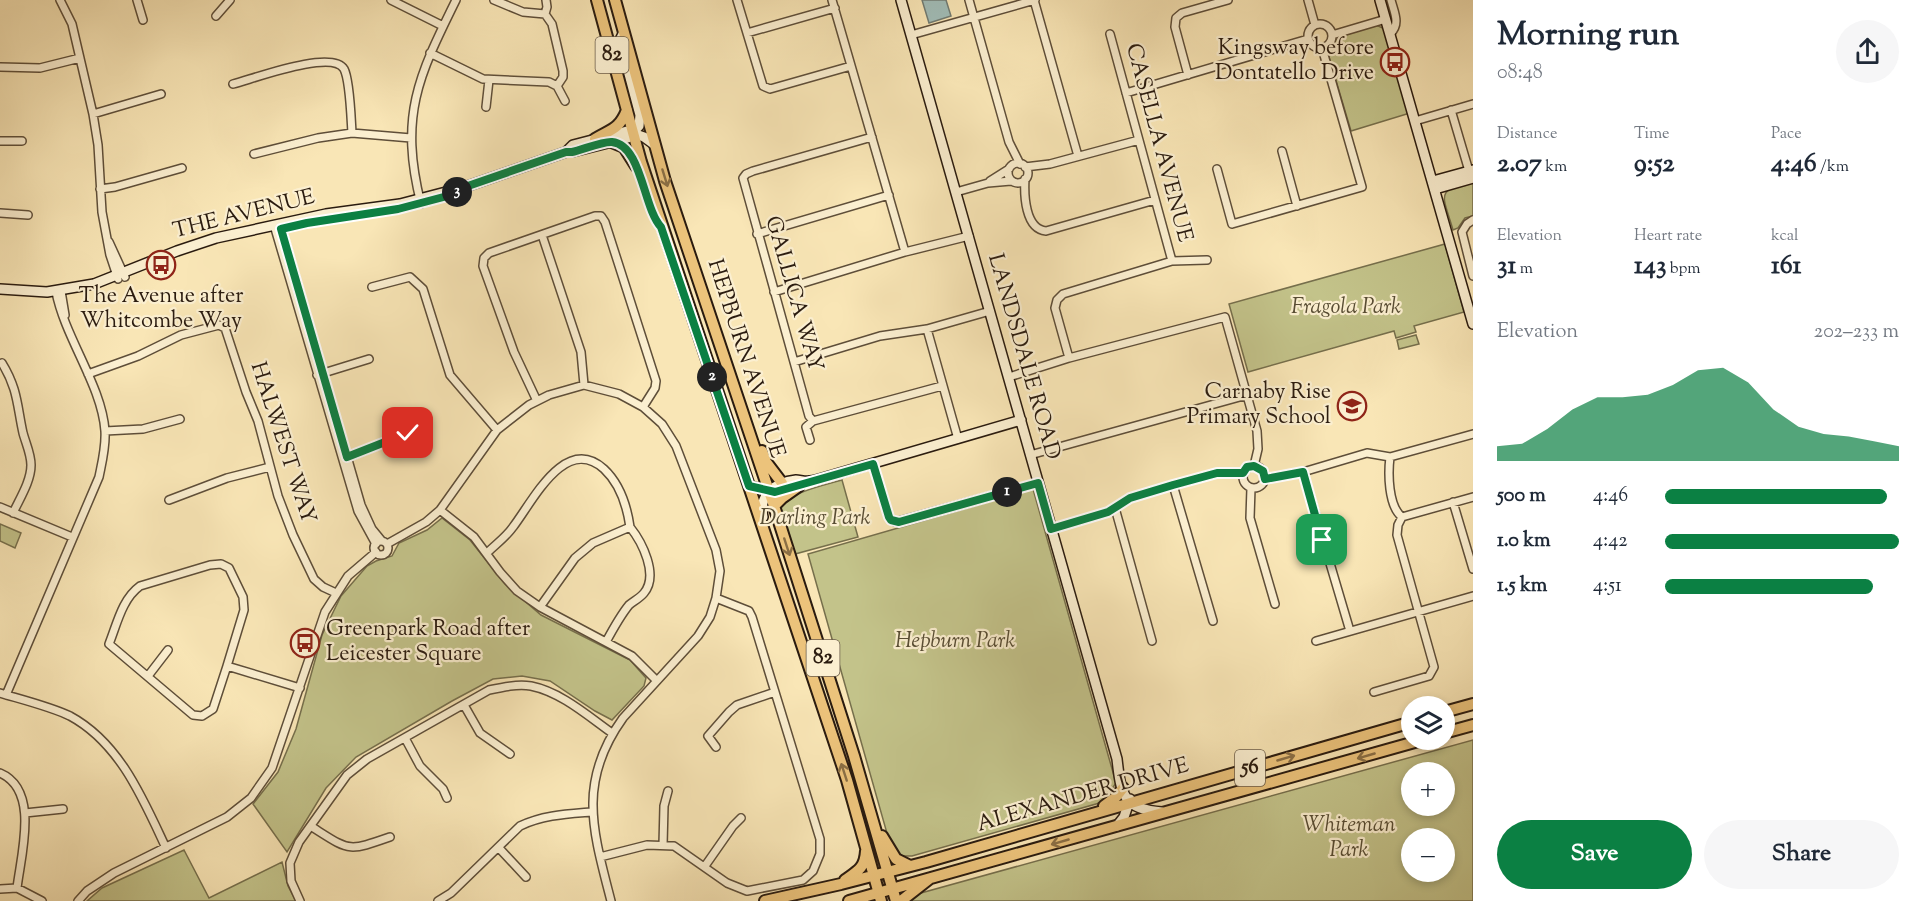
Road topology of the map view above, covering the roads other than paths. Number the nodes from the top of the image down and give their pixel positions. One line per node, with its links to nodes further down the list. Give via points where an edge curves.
1 (60, 0): 35 (street, via 72,24)
2 (137, 0): 22 (street)
3 (230, 0): 20 (street)
4 (391, 0): 25 (street)
5 (456, 0): 25 (street)
6 (494, 0): 19 (street, via 523,12)
7 (546, 0): 19 (street)
8 (597, 0): 47 (main road, HEPBURN AVENUE / 82)
9 (615, 0): 27 (main road, HEPBURN AVENUE / 82)
10 (737, 0): 26 (street)
11 (901, 0): 30 (street, LANDSDALE ROAD)
12 (969, 0): 21 (street)
13 (1035, 0): 21 (street); 65 (street)
14 (1228, 0): 38 (street, via 1176,18)
15 (1308, 0): 24 (street)
16 (1380, 0): 23 (street)
17 (1391, 0): 29 (street, via 1397,22)
18 (833, 4): 26 (street); 37 (street)
19 (545, 14): 41 (street, via 552,24 563,71)
20 (216, 16)
21 (974, 18): 30 (street); 60 (street)
22 (143, 20)
23 (1386, 20): 29 (street); 31 (street)
24 (1315, 25): 31 (street, via 1326,26); 32 (street)
25 (443, 26): 34 (street)
26 (747, 33): 37 (street, via 763,86 770,89)
27 (623, 34): 52 (street, via 620,40 640,115 639,126); 61 (main road, HEPBURN AVENUE / 82)
28 (1110, 34): 42 (street, CASELLA AVENUE)
29 (1390, 34): 50 (street)
30 (911, 35): 77 (street, LANDSDALE ROAD)
31 (1332, 35): 33 (street)
32 (1308, 39): 33 (street); 38 (street)
33 (1322, 48): 82 (street, via 1362,187)
34 (430, 53): 39 (street); 54 (street, via 416,95)
35 (80, 58): 36 (street, via 40,68); 49 (street)
36 (1, 64)
37 (852, 66): 53 (street)
38 (1188, 75): 42 (street)
39 (489, 80): 41 (street, via 549,82); 46 (street)
40 (233, 84): 51 (street, via 303,65 335,62 346,76)
41 (557, 86): 44 (street)
42 (1126, 93): 56 (street, CASELLA AVENUE)
43 (161, 94): 49 (street)
44 (565, 101)
45 (1473, 104): 48 (street)
46 (486, 107)
47 (627, 110): 52 (main road, HEPBURN AVENUE / 82); 55 (main road, via 618,126)
48 (1451, 110): 50 (street); 71 (street)
49 (93, 114): 76 (street)
50 (1415, 121): 75 (street)
51 (352, 133): 54 (street); 64 (street)
52 (633, 133): 55 (street, THE AVENUE, via 627,131); 59 (street, THE AVENUE); 61 (street); 87 (main road, HEPBURN AVENUE / 82)
53 (872, 137): 78 (street); 88 (street, GALLICA WAY, via 746,174 742,178)
54 (411, 138): 80 (street)
55 (595, 140): 63 (street, THE AVENUE, via 573,145)
56 (1138, 140): 65 (street); 79 (street, CASELLA AVENUE)
57 (0, 141): 58 (street)
58 (22, 141)
59 (612, 142): 63 (street, THE AVENUE); 87 (main road, via 624,147 632,157 648,205)
60 (1009, 142): 67 (street); 69 (street)
61 (655, 145): 113 (main road, HEPBURN AVENUE / 82, one-way to 113)
62 (1282, 151): 82 (street)
63 (566, 152): 80 (street, THE AVENUE, via 465,187 455,194)
64 (254, 154)
65 (1078, 156): 66 (street)
66 (1050, 164): 67 (street); 72 (street)
67 (1023, 166): 69 (street); 72 (street)
68 (182, 168): 76 (street)
69 (1010, 168): 73 (street, via 1008,175); 74 (street)
70 (1217, 169): 82 (street, via 1232,224)
71 (1472, 173): 75 (street)
72 (1026, 178): 73 (street, via 1020,183); 81 (street)
73 (1013, 182): 74 (street); 81 (street)
74 (988, 183): 77 (street)
75 (1434, 185): 102 (street)
76 (100, 189): 94 (street, via 110,255)
77 (956, 192): 90 (street, LANDSDALE ROAD)
78 (889, 195): 88 (street); 91 (street)
79 (1155, 200): 81 (street, via 1046,231 1032,223); 93 (street, CASELLA AVENUE)
80 (420, 201): 86 (street, THE AVENUE)
81 (1027, 204)
82 (1297, 206)
83 (0, 213): 84 (street)
84 (28, 216)
85 (1473, 220): 95 (street, via 1462,232)
86 (277, 227): 94 (street, THE AVENUE); 109 (street)
87 (661, 227): 139 (main road, HEPBURN AVENUE / 82)
88 (757, 234): 98 (street, GALLICA WAY)
89 (542, 235): 111 (street, via 581,352); 115 (street, via 489,253 483,266 514,352); 116 (street, via 595,216 601,216 605,222 656,381)
90 (969, 236): 91 (street); 101 (street, LANDSDALE ROAD)
91 (905, 252): 98 (street)
92 (1207, 260): 93 (street)
93 (1172, 261): 104 (street, via 1060,296 1055,308)
94 (121, 275): 100 (street, THE AVENUE, via 86,291)
95 (1473, 276)
96 (372, 287): 120 (street, via 410,277 423,289 450,375)
97 (0, 289): 100 (street, THE AVENUE)
98 (774, 292): 106 (street, GALLICA WAY)
99 (0, 294): 100 (street, THE AVENUE, via 27,298)
100 (59, 294): 108 (street, via 76,351)
101 (990, 311): 103 (street); 110 (street, LANDSDALE ROAD)
102 (1473, 324)
103 (927, 329): 106 (street, via 880,336); 112 (street)
104 (1069, 358): 110 (street); 114 (street, via 1225,317)
105 (369, 359): 109 (street)
106 (794, 362): 119 (street, GALLICA WAY)
107 (2, 363): 149 (street, via 18,398 31,465)
108 (88, 374): 121 (street); 131 (street, HALWEST WAY, via 138,356 182,334 219,325 225,328)
109 (319, 374): 128 (street)
110 (1009, 377): 118 (street, LANDSDALE ROAD)
111 (584, 386): 115 (street); 116 (street, via 620,394)
112 (942, 386): 119 (street); 124 (street)
113 (736, 394): 135 (main road, via 744,404 766,462); 141 (main road, HEPBURN AVENUE / 82)
114 (1247, 394): 126 (street); 130 (street, via 1257,431)
115 (537, 401): 120 (street)
116 (643, 406): 160 (street, via 662,424 676,446 716,550 720,571)
117 (180, 419): 121 (street, via 143,429)
118 (1021, 420): 124 (street); 126 (street, LANDSDALE ROAD)
119 (813, 421): 125 (street, via 806,427)
120 (497, 429): 148 (street)
121 (105, 431): 153 (street, via 99,477)
122 (408, 433): 128 (street)
123 (1473, 434): 127 (street)
124 (958, 439): 129 (street)
125 (810, 440)
126 (1030, 455): 136 (street, LANDSDALE ROAD)
127 (1390, 457): 132 (street, via 1367,453); 150 (street, via 1388,481 1397,513)
128 (345, 458): 154 (street, via 364,516)
129 (873, 464): 136 (street, via 887,512 895,522); 137 (street)
130 (1254, 466): 133 (street); 134 (street, via 1263,471)
131 (270, 467): 143 (street); 158 (street, HALWEST WAY, via 293,535 314,579)
132 (1303, 472): 134 (street); 165 (street)
133 (1243, 473): 138 (street, via 1217,473); 140 (street, via 1243,480)
134 (1265, 479): 140 (street)
135 (782, 483): 137 (street, via 797,480); 141 (street)
136 (1038, 483): 152 (street, LANDSDALE ROAD)
137 (803, 484): 141 (street); 145 (main road)
138 (1173, 485): 147 (street, via 1130,498); 164 (street)
139 (749, 486): 141 (street); 157 (main road, HEPBURN AVENUE / 82)
140 (1251, 488): 161 (street, via 1250,518)
141 (769, 491): 145 (main road, HEPBURN AVENUE / 82); 157 (street, via 761,506)
142 (1473, 497): 144 (street)
143 (169, 500)
144 (1454, 502): 150 (street); 156 (street)
145 (774, 506): 201 (main road, HEPBURN AVENUE / 82, one-way to 201)
146 (0, 507): 149 (street)
147 (1115, 508): 152 (street); 166 (street)
148 (440, 510): 154 (street, via 426,522); 155 (street, via 474,537)
149 (13, 513): 153 (street)
150 (1402, 517): 163 (street, via 1397,535)
151 (630, 527): 155 (street, via 614,480 597,463 578,459 554,473 511,530); 162 (street, via 593,543 575,558); 168 (street, via 648,561 649,577 645,592 620,617)
152 (1051, 529): 188 (street, LANDSDALE ROAD)
153 (72, 537): 176 (street)
154 (380, 545): 158 (street)
155 (486, 553): 162 (street, via 517,591)
156 (1473, 569)
157 (783, 589): 205 (main road, HEPBURN AVENUE / 82, one-way to 157)
158 (336, 593): 173 (street, via 325,612)
159 (1473, 596): 163 (street)
160 (716, 598): 172 (street, via 698,636); 174 (street, via 750,611)
161 (1275, 604)
162 (540, 607): 168 (street)
163 (1418, 612): 165 (street); 175 (street, via 1433,672)
164 (1213, 621)
165 (1350, 631): 167 (street)
166 (1152, 641)
167 (1316, 641)
168 (606, 642): 172 (street, via 632,656)
169 (168, 650): 171 (street)
170 (227, 666): 171 (street, via 213,709 202,716 193,715); 171 (street, via 244,610 243,597 229,568 210,565 140,586 126,601 109,644); 173 (street)
171 (148, 676)
172 (656, 680): 183 (street)
173 (300, 688): 206 (street, via 272,768 251,798 227,817)
174 (775, 692): 186 (street, via 737,705 729,712 708,736); 209 (street, via 820,839 820,854 813,872 803,880 747,891 727,883)
175 (1374, 692)
176 (3, 694): 206 (street, via 69,716 101,737 137,787)
177 (1473, 704): 179 (main road)
178 (464, 705): 183 (street, via 489,690 530,686 552,693); 184 (street); 187 (street, via 480,733)
179 (1455, 709)
180 (1401, 725): 193 (main road, ALEXANDER DRIVE / 56, one-way to 180)
181 (1473, 725): 182 (main road)
182 (1455, 730)
183 (612, 733): 195 (street, via 599,761)
184 (405, 738): 192 (street, via 420,766); 200 (street, via 347,775)
185 (1401, 746): 196 (main road, ALEXANDER DRIVE / 56, one-way to 196)
186 (716, 747)
187 (510, 754)
188 (1117, 759): 190 (street, LANDSDALE ROAD); 193 (street, LANDSDALE ROAD, via 1128,787)
189 (0, 773): 197 (street, via 16,784)
190 (1123, 788): 193 (street, LANDSDALE ROAD); 198 (main road, via 1113,800)
191 (668, 791): 204 (street)
192 (447, 798)
193 (1129, 802): 196 (street, via 1140,809); 198 (main road, ALEXANDER DRIVE / 56); 202 (street)
194 (63, 809): 197 (street)
195 (591, 812): 207 (street, via 533,819 520,826); 208 (street)
196 (1167, 812): 202 (main road, ALEXANDER DRIVE / 56)
197 (26, 813): 216 (street)
198 (1088, 814): 210 (main road, ALEXANDER DRIVE / 56)
199 (741, 818): 209 (street)
200 (312, 826): 203 (street, via 351,848); 222 (street, via 290,863 291,881)
201 (875, 826): 210 (main road, via 896,859); 211 (main road, HEPBURN AVENUE / 82)
202 (1116, 826): 214 (main road, ALEXANDER DRIVE / 56, one-way to 214)
203 (390, 837)
204 (663, 845): 208 (street, via 647,845); 209 (street, via 674,846)
205 (867, 847): 212 (main road, HEPBURN AVENUE / 82); 215 (main road, via 862,869)
206 (166, 848): 221 (street, via 114,873)
207 (499, 848): 213 (street); 223 (street, via 451,894)
208 (600, 858): 224 (street)
209 (705, 866)
210 (910, 866): 211 (main road, ALEXANDER DRIVE / 56)
211 (888, 872): 212 (main road, ALEXANDER DRIVE / 56); 217 (main road, HEPBURN AVENUE / 82)
212 (875, 875): 215 (main road, ALEXANDER DRIVE / 56); 219 (main road, HEPBURN AVENUE / 82)
213 (526, 877)
214 (931, 877): 217 (main road, ALEXANDER DRIVE / 56); 228 (main road)
215 (841, 884): 225 (main road, ALEXANDER DRIVE / 56)
216 (17, 888): 218 (street); 220 (street)
217 (892, 888): 219 (main road, ALEXANDER DRIVE / 56); 227 (main road, HEPBURN AVENUE / 82)
218 (0, 889)
219 (880, 896): 226 (main road, ALEXANDER DRIVE / 56)
220 (42, 901)
221 (78, 901)
222 (300, 901)
223 (438, 901)
224 (611, 901)
225 (765, 901)
226 (854, 901)
227 (896, 901)
228 (901, 901)

